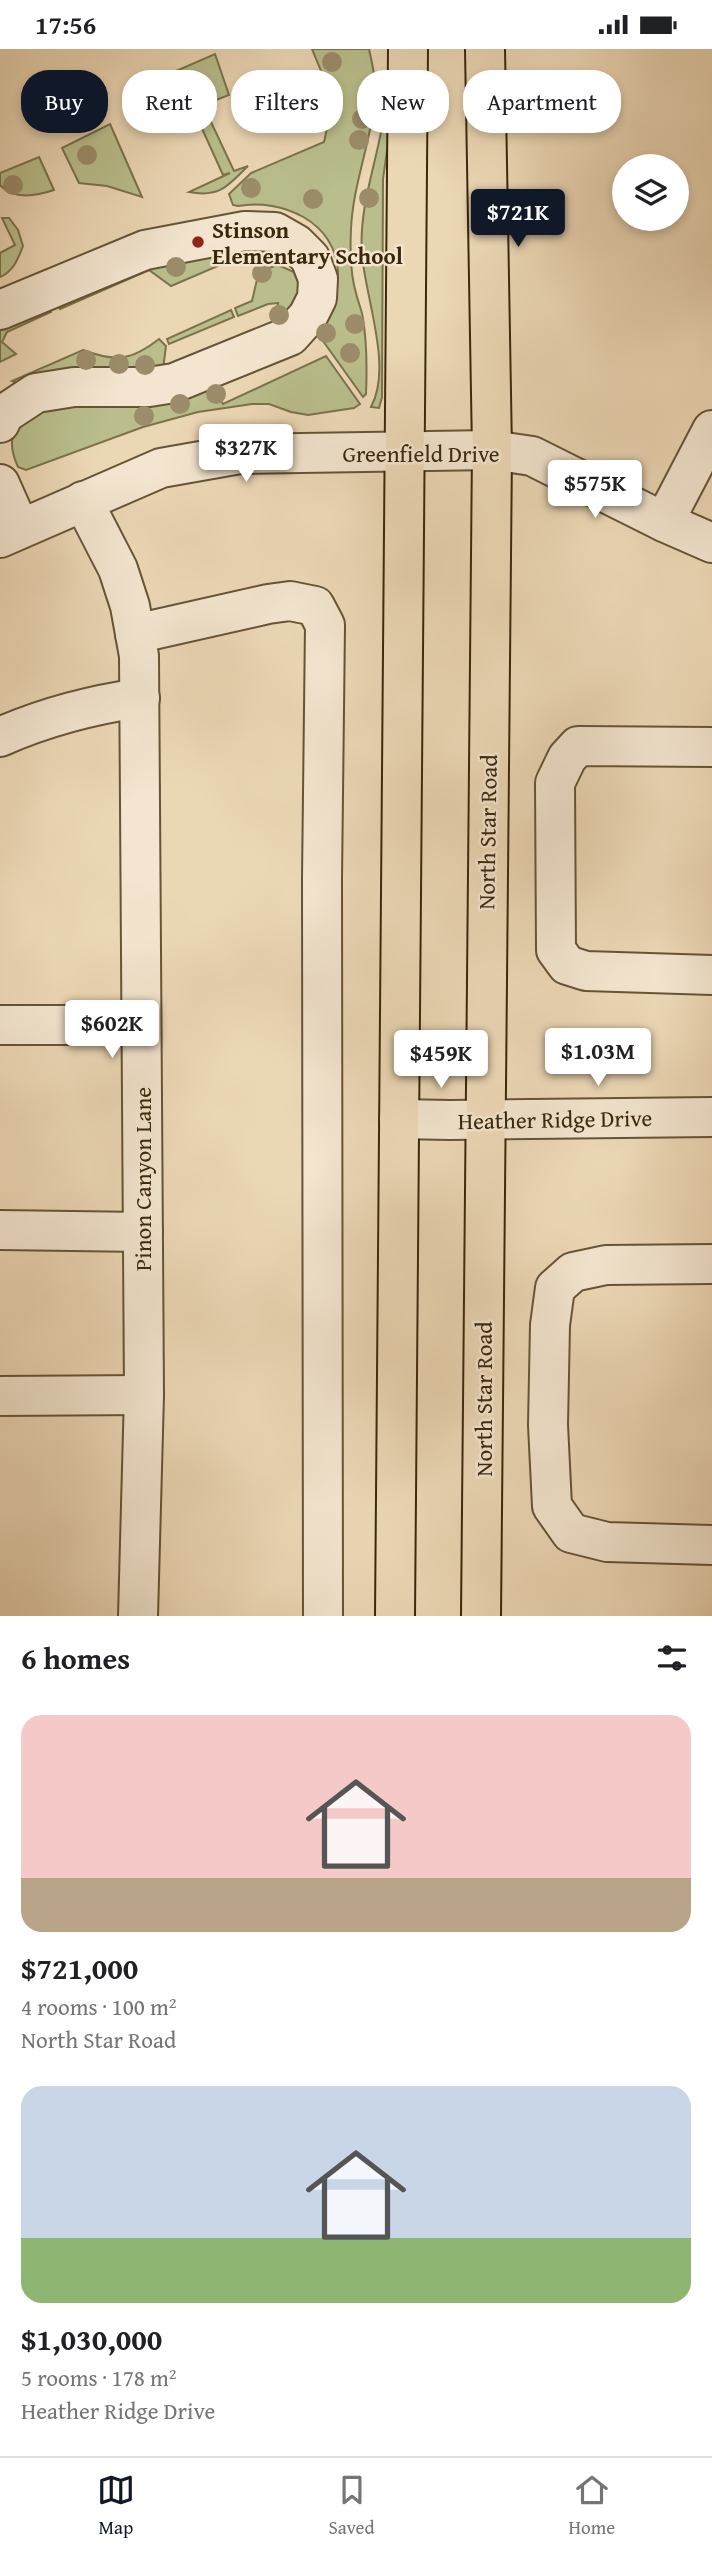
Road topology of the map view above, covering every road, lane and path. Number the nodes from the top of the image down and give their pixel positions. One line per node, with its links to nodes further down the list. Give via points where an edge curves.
1 (408, 49): 7 (main road)
2 (485, 49): 6 (main road, North Star Road)
3 (0, 310): 4 (street, via 145,250 246,231 275,232 296,244 310,258 317,279 317,297 308,316 290,336 174,383 36,393 4,414)
4 (0, 423)
5 (712, 430): 10 (street)
6 (492, 450): 7 (street, Greenfield Drive); 10 (street, Greenfield Drive, via 532,456); 21 (main road, North Star Road)
7 (405, 453): 9 (street, Greenfield Drive, via 240,454 161,468); 22 (main road)
8 (0, 484): 11 (street)
9 (83, 501): 11 (street, Greenfield Drive); 13 (street, Pinon Canyon Lane, via 118,569)
10 (664, 522): 12 (street, Greenfield Drive)
11 (10, 534)
12 (712, 543)
13 (135, 634): 14 (street, Pinon Canyon Lane); 30 (street, via 290,601 315,606 325,625)
14 (140, 698): 15 (street, via 70,711); 19 (street, Pinon Canyon Lane)
15 (0, 737)
16 (712, 747): 17 (street, via 578,746 555,783 556,950 567,965 586,971)
17 (712, 975)
18 (0, 1025): 19 (street)
19 (141, 1025): 24 (street, Pinon Canyon Lane)
20 (712, 1117): 21 (street, Heather Ridge Drive)
21 (484, 1118): 22 (street, Heather Ridge Drive); 32 (main road, North Star Road)
22 (399, 1119): 31 (main road)
23 (0, 1230): 24 (street)
24 (142, 1232): 26 (street, Pinon Canyon Lane)
25 (712, 1263): 28 (street, via 606,1265 573,1272 555,1288 548,1425 552,1506 571,1533 607,1542)
26 (144, 1395): 27 (street); 29 (street, Pinon Canyon Lane)
27 (0, 1396)
28 (712, 1545)
29 (138, 1616)
30 (323, 1616)
31 (395, 1616)
32 (481, 1616)

